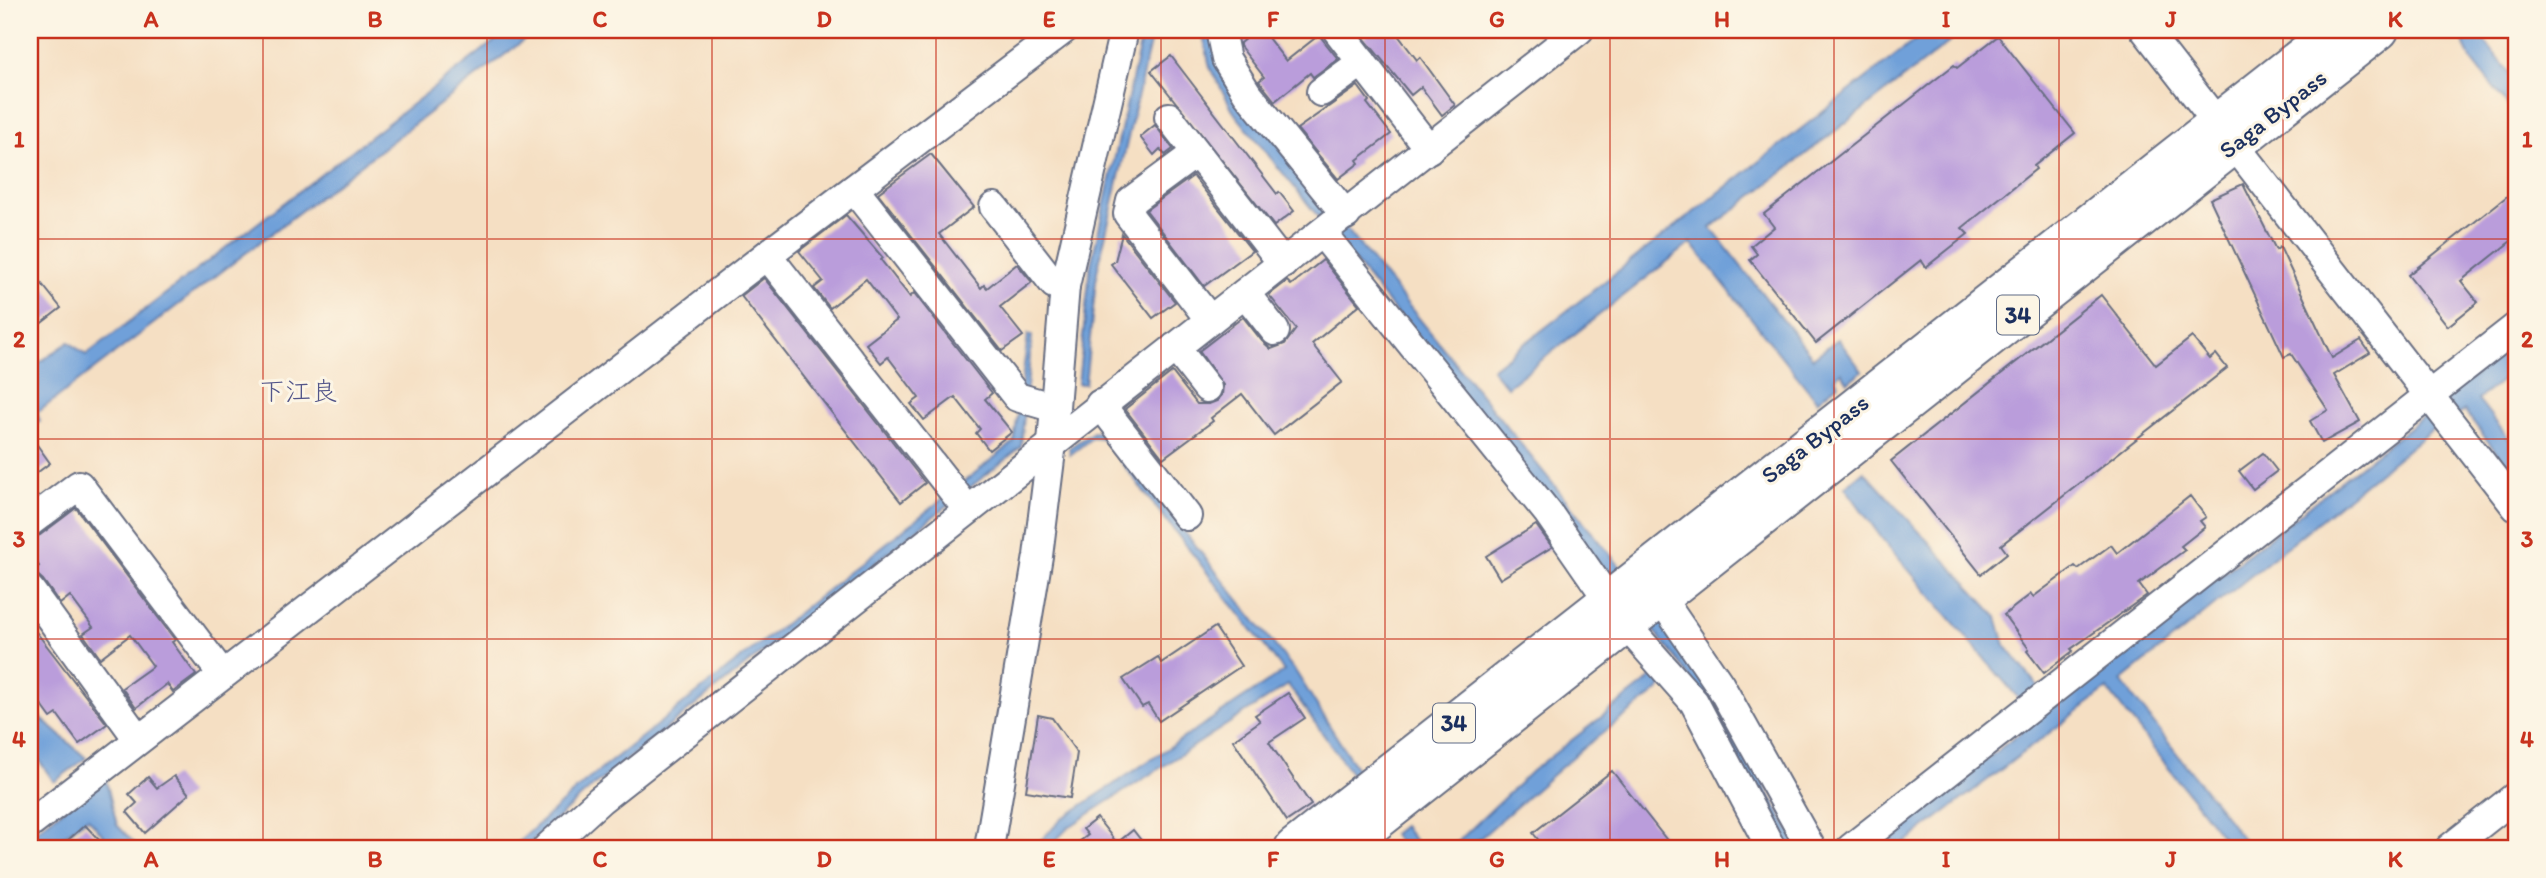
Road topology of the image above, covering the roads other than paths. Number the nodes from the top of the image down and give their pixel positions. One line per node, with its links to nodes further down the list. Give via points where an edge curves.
1 (1063, 30): 15 (street)
2 (1124, 30): 21 (street)
3 (1220, 30): 17 (street, via 1226,59 1247,93)
4 (1337, 30): 9 (street)
5 (1579, 30): 13 (street)
6 (2145, 30): 12 (street)
7 (2336, 30): 12 (highway, Saga Bypass / 34)
8 (2379, 30): 12 (highway, Saga Bypass / 34)
9 (1362, 62): 10 (street); 13 (street)
10 (1321, 92)
11 (1169, 117): 14 (street)
12 (2226, 134): 28 (street); 37 (highway, Saga Bypass / 34)
13 (1429, 149): 17 (street)
14 (1196, 153): 20 (street); 23 (street, via 1131,201 1128,214)
15 (853, 189): 19 (street); 29 (street)
16 (994, 207): 21 (street, via 1054,284)
17 (1346, 215): 18 (street)
18 (1322, 233): 20 (street); 37 (street, via 1548,513)
19 (767, 255): 33 (street); 38 (street)
20 (1283, 264): 22 (street)
21 (1065, 286): 29 (street)
22 (1245, 293): 23 (street); 25 (street)
23 (1210, 320): 26 (street)
24 (2516, 327): 28 (street)
25 (1275, 331)
26 (1175, 347): 27 (street); 30 (street)
27 (1206, 388)
28 (2430, 395): 32 (street); 48 (street)
29 (1036, 402): 31 (street)
30 (1100, 404): 31 (street); 34 (street)
31 (1052, 443): 33 (street); 44 (street, via 1038,556)
32 (2516, 507)
33 (968, 510): 43 (street, via 600,800)
34 (1187, 516)
35 (30, 522): 38 (street, via 79,485)
36 (30, 590): 39 (street)
37 (1633, 603): 42 (street, via 1694,702); 45 (highway, Saga Bypass / 34); 46 (highway, Saga Bypass / 34); 47 (street, via 1720,685)
38 (222, 674): 39 (street)
39 (138, 739): 41 (street)
40 (2516, 796): 49 (street)
41 (30, 824)
42 (1765, 845)
43 (547, 848)
44 (989, 848)
45 (1294, 848)
46 (1342, 848)
47 (1811, 848)
48 (1851, 848)
49 (2450, 848)

